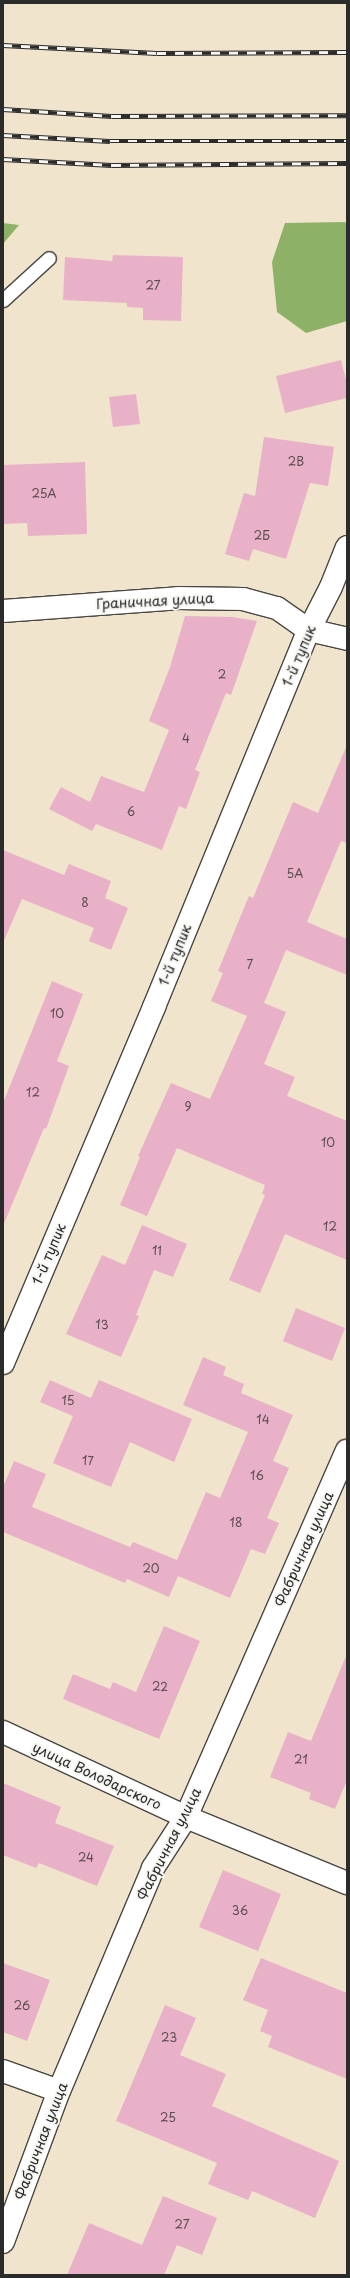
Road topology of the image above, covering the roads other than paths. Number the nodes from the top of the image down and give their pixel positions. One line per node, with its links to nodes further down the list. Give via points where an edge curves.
1 (49, 258): 2 (lane)
2 (3, 300)
3 (347, 547): 5 (street, 1-й тупик, via 331,587)
4 (3, 611): 5 (street, Граничная улица, via 178,598 243,599 277,608)
5 (309, 630): 6 (street, Граничная улица); 7 (street, 1-й тупик)
6 (347, 639)
7 (3, 1363)
8 (347, 1451): 10 (street, Фабричная улица)
9 (3, 1732): 10 (street, улица Володарского)
10 (186, 1817): 11 (street, улица Володарского); 13 (street, Фабричная улица, via 154,1868)
11 (347, 1883)
12 (3, 2070): 13 (street)
13 (59, 2091): 14 (street, Фабричная улица)
14 (3, 2242)

